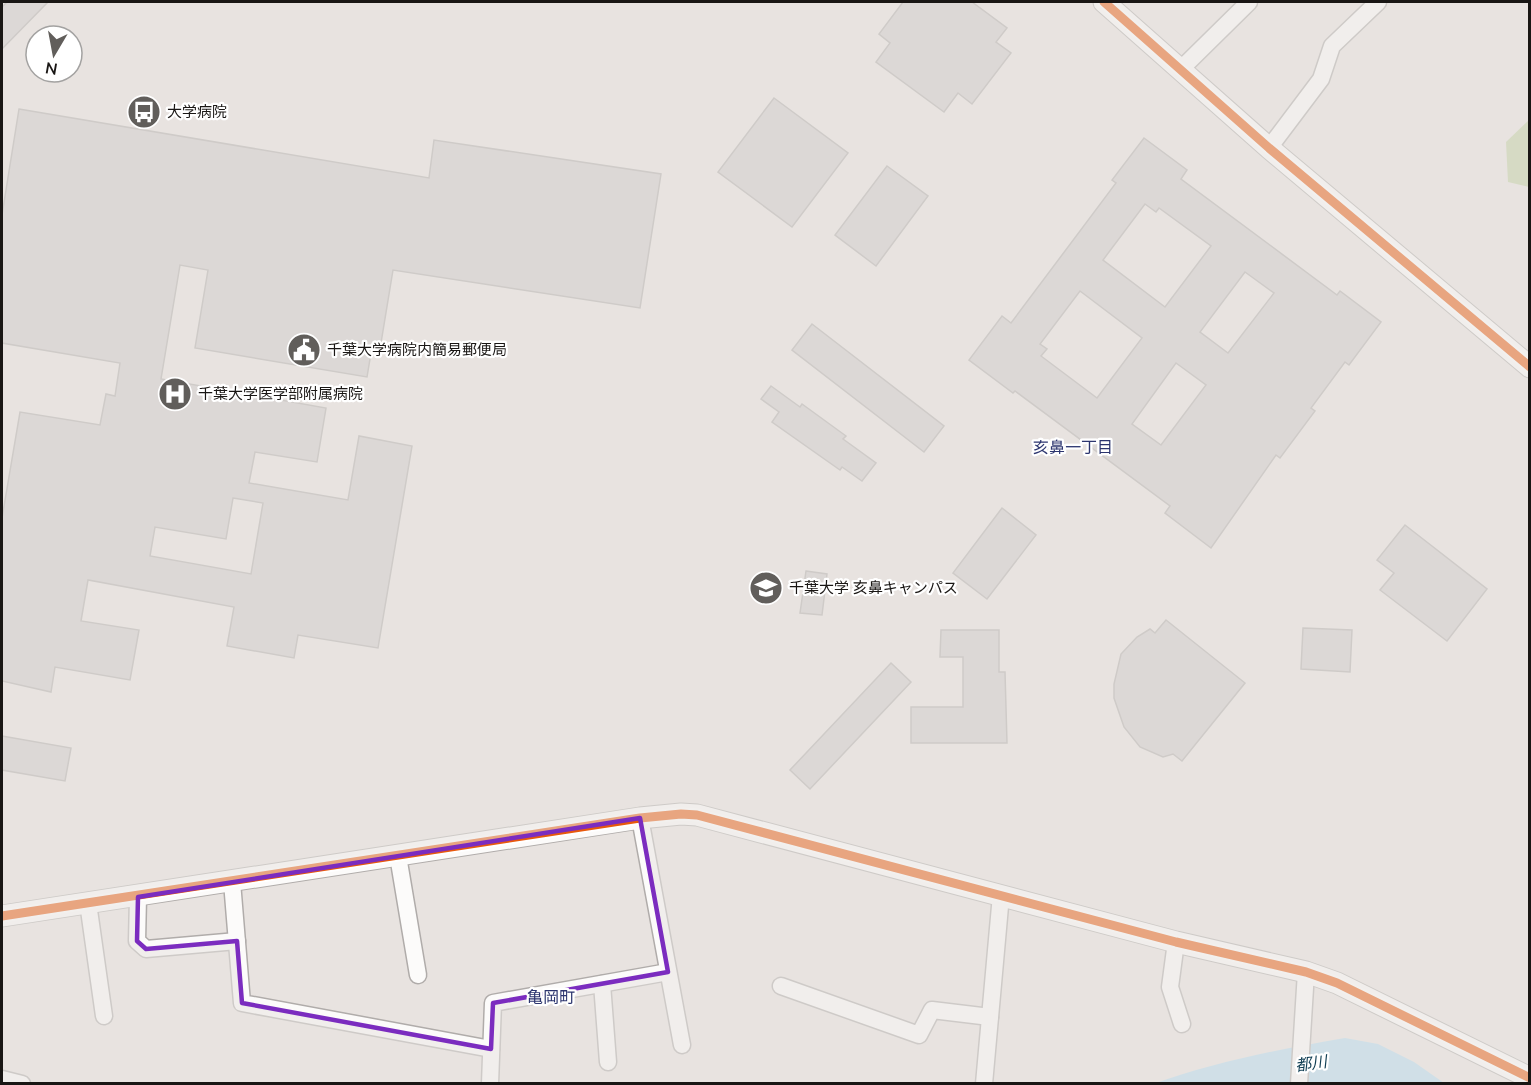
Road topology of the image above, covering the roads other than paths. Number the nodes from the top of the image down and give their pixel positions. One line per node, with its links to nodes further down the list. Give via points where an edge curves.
1 (1104, 2): 4 (street)
2 (1249, 2): 4 (street)
3 (1378, 2): 5 (street, via 1332,46 1321,79)
4 (1180, 70): 5 (street)
5 (1269, 148): 6 (street)
6 (1530, 367)
7 (640, 818): 8 (street); 10 (street, via 681,814 720,820); 16 (street)
8 (398, 856): 9 (street); 18 (street)
9 (232, 882): 11 (street); 14 (street)
10 (1001, 895): 15 (street); 22 (street)
11 (138, 897): 12 (street); 14 (street, via 137,941 146,950)
12 (88, 903): 13 (street); 21 (street)
13 (2, 916)
14 (237, 941): 25 (street, via 242,1003)
15 (1176, 942): 17 (street); 23 (street, via 1170,987)
16 (668, 972): 19 (street); 24 (street)
17 (1306, 972): 27 (street); 32 (street)
18 (418, 975)
19 (602, 984): 25 (street, via 493,1003); 26 (street)
20 (782, 986): 22 (street, via 919,1035 932,1010)
21 (104, 1016)
22 (990, 1017): 31 (street)
23 (1182, 1024)
24 (681, 1045)
25 (491, 1048): 30 (street)
26 (608, 1062)
27 (1530, 1078)
28 (2, 1079): 29 (street)
29 (22, 1083)
30 (490, 1083)
31 (984, 1083)
32 (1299, 1083)

